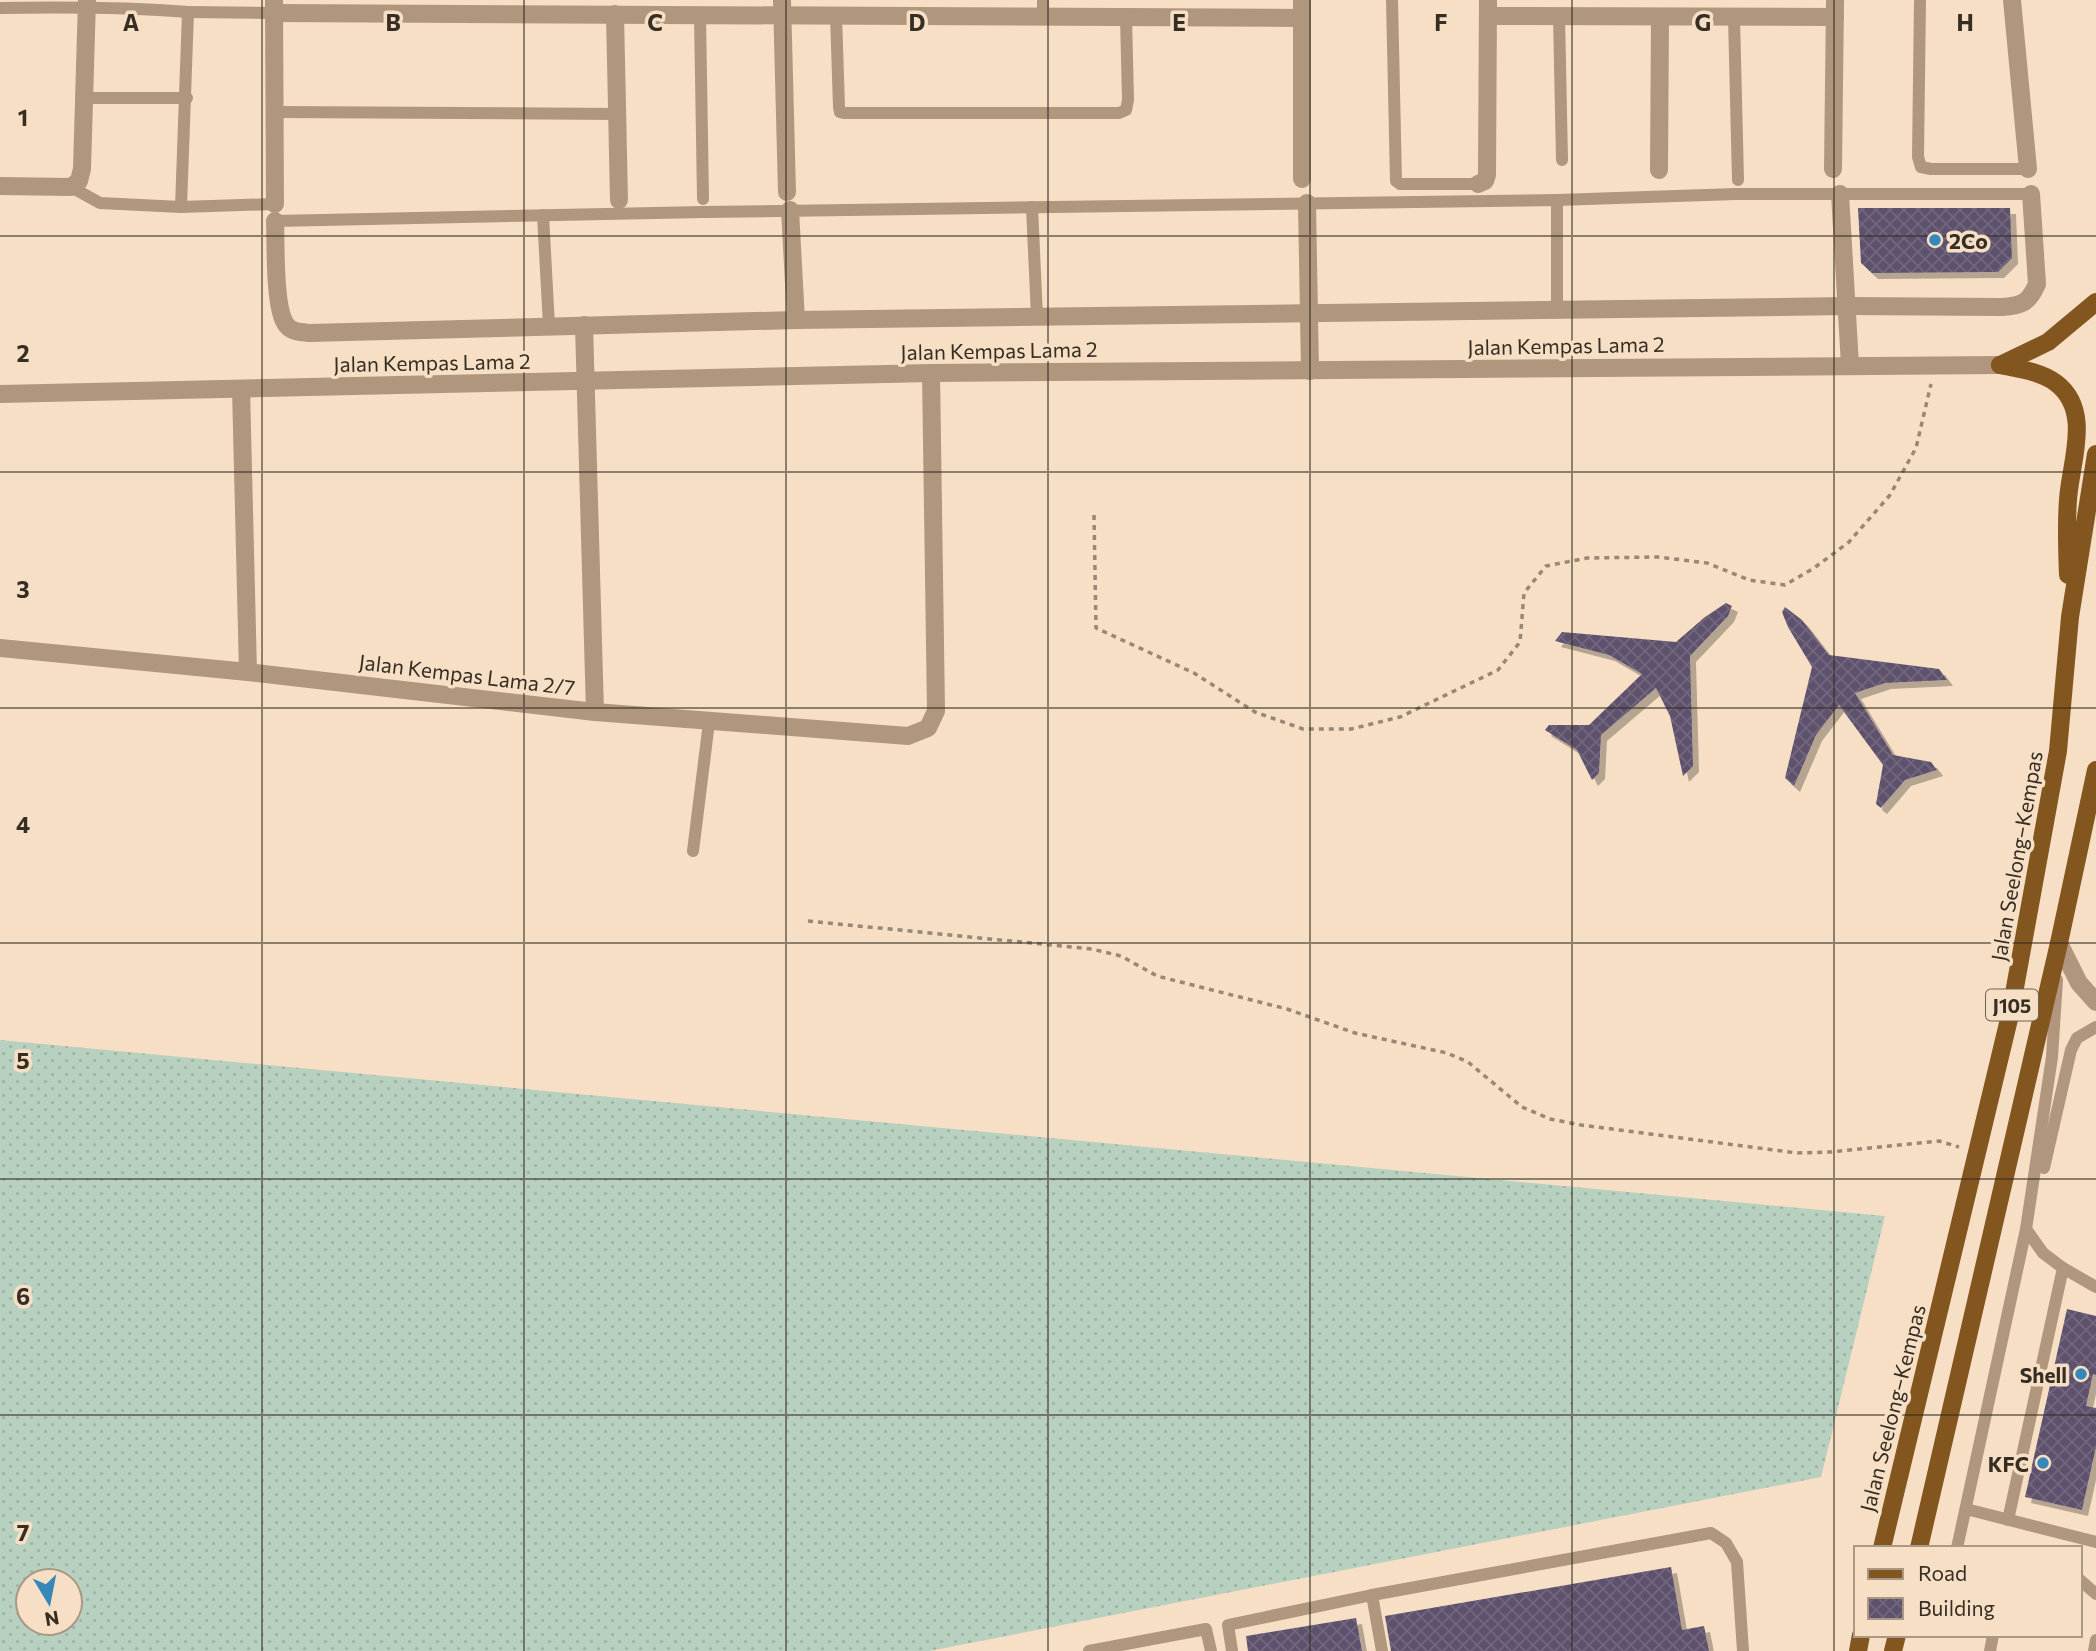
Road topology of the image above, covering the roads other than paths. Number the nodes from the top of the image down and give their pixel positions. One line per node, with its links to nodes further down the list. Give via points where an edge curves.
1 (1392, 0): 31 (lane, via 1396,181)
2 (1920, 0): 27 (lane, via 1917,157 1921,167)
3 (2012, 0): 27 (street)
4 (87, 3): 7 (lane); 14 (lane); 21 (street)
5 (274, 6): 6 (street); 14 (lane); 23 (street)
6 (530, 7): 15 (street)
7 (0, 8)
8 (782, 8): 9 (street); 16 (street); 39 (street)
9 (836, 8): 10 (street); 19 (lane, via 839,107 845,113 1119,113 1126,110 1128,100)
10 (1043, 8): 19 (street)
11 (1488, 8): 17 (street); 31 (street, via 1488,175)
12 (1302, 9): 19 (street); 29 (street)
13 (1835, 9): 20 (street); 26 (street)
14 (188, 12): 22 (lane)
15 (615, 14): 16 (street); 24 (street)
16 (700, 15): 36 (lane)
17 (1559, 16): 18 (street); 25 (lane)
18 (1660, 16): 20 (street); 28 (street)
19 (1126, 17)
20 (1734, 17): 30 (lane)
21 (84, 98): 22 (lane); 33 (street, via 82,169 79,181)
22 (187, 98): 41 (lane)
23 (276, 112): 24 (lane); 43 (street)
24 (618, 114): 37 (street)
25 (1562, 160)
26 (1833, 169)
27 (2028, 169)
28 (1659, 170)
29 (1302, 179)
30 (1738, 180)
31 (1478, 184)
32 (0, 187): 33 (street)
33 (71, 187): 41 (lane, via 100,203)
34 (1840, 194): 35 (lane); 38 (lane); 46 (street)
35 (2031, 194): 46 (street, via 2037,285 2020,306)
36 (703, 199)
37 (619, 200)
38 (1557, 200): 40 (lane); 47 (lane)
39 (788, 201): 42 (lane); 44 (lane); 50 (street)
40 (1307, 203): 42 (lane); 48 (street)
41 (181, 207): 43 (lane)
42 (1032, 207): 49 (lane)
43 (275, 213): 44 (lane); 52 (street, via 279,306 285,325 295,332)
44 (543, 215): 52 (lane)
45 (2096, 302): 54 (main road, via 2048,342)
46 (1847, 306): 47 (street); 53 (street)
47 (1557, 311): 48 (street)
48 (1310, 314): 49 (street); 55 (street)
49 (1037, 317): 50 (street)
50 (796, 320): 51 (street)
51 (584, 325): 52 (street); 57 (street)
52 (549, 326)
53 (1850, 365): 54 (street, Jalan Kempas Lama 2); 55 (street, Jalan Kempas Lama 2)
54 (2000, 365): 61 (main road, via 2056,383 2074,411 2077,432 2068,498)
55 (1310, 370): 56 (street, Jalan Kempas Lama 2)
56 (931, 373): 57 (street, Jalan Kempas Lama 2); 65 (street, Jalan Kempas Lama 2/7, via 936,711 928,728 888,737)
57 (584, 382): 58 (street, Jalan Kempas Lama 2); 64 (street)
58 (241, 389): 59 (street, Jalan Kempas Lama 2); 63 (street)
59 (0, 394)
60 (2096, 454): 61 (main road, Jalan Seelong–Kempas / J105)
61 (2070, 617): 77 (main road, Jalan Seelong–Kempas / J105, via 2058,751 2010,1015)
62 (0, 648): 63 (street, Jalan Kempas Lama 2/7)
63 (248, 672): 64 (street, Jalan Kempas Lama 2/7)
64 (595, 712): 65 (street, Jalan Kempas Lama 2/7)
65 (709, 722): 67 (lane)
66 (2096, 770): 68 (main road, J105)
67 (693, 851)
68 (2059, 943): 69 (street, via 2079,983); 71 (lane, via 2052,1057); 78 (main road, J105)
69 (2096, 1002)
70 (2096, 1027): 71 (lane, via 2077,1038 2071,1050)
71 (2026, 1229): 72 (lane, via 2043,1253); 74 (lane)
72 (2063, 1268): 73 (lane); 75 (lane)
73 (2096, 1287)
74 (1966, 1509): 75 (lane); 79 (lane)
75 (2008, 1520): 76 (lane)
76 (2096, 1542)
77 (1882, 1546)
78 (1919, 1546)
79 (1957, 1546)
80 (2082, 1582): 81 (lane)
81 (2096, 1594)
82 (1372, 1595): 83 (lane); 89 (lane); 90 (lane, via 1711,1533 1726,1543 1737,1562)
83 (1228, 1625): 84 (lane); 88 (lane)
84 (1206, 1629): 86 (lane); 87 (lane)
85 (2096, 1640): 91 (lane)
86 (1089, 1651)
87 (1211, 1651)
88 (1232, 1651)
89 (1382, 1651)
90 (1743, 1651)
91 (2094, 1651)

